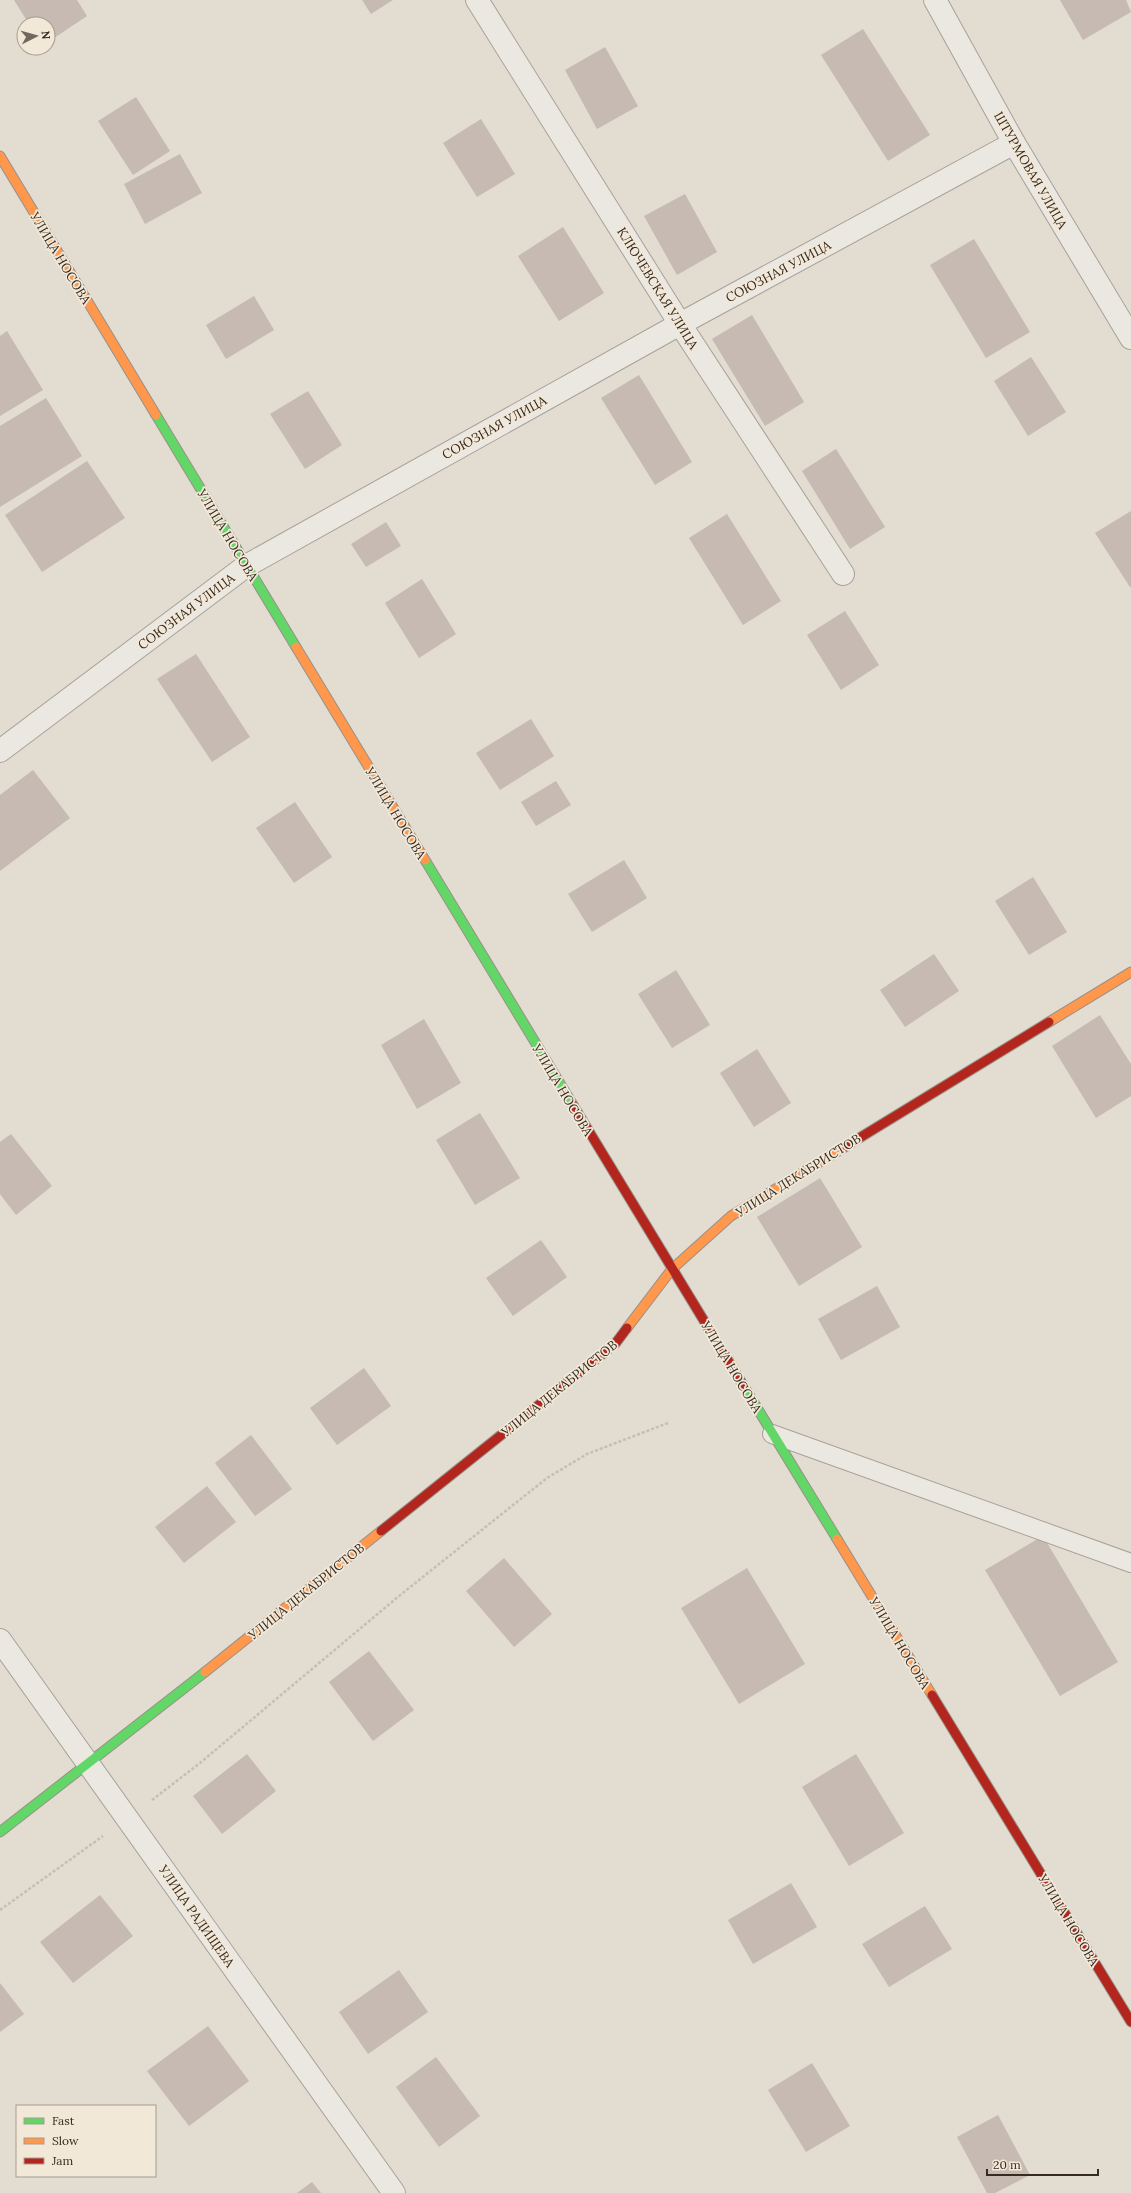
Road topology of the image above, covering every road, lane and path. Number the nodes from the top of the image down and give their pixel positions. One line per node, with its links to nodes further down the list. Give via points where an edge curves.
1 (477, 0): 5 (street, КЛЮЧЕВСКАЯ УЛИЦА)
2 (935, 0): 3 (street, ШТУРМОВАЯ УЛИЦА)
3 (1014, 143): 5 (street, СОЮЗНАЯ УЛИЦА); 6 (street, ШТУРМОВАЯ УЛИЦА)
4 (0, 156): 7 (street, УЛИЦА НОСОВА)
5 (680, 324): 7 (street, СОЮЗНАЯ УЛИЦА); 8 (street, КЛЮЧЕВСКАЯ УЛИЦА)
6 (1131, 338)
7 (246, 566): 9 (street, СОЮЗНАЯ УЛИЦА); 11 (street, УЛИЦА НОСОВА)
8 (843, 574)
9 (0, 751)
10 (1131, 972): 11 (street, УЛИЦА ДЕКАБРИСТОВ, via 732,1216)
11 (672, 1269): 13 (street, УЛИЦА НОСОВА); 16 (street, УЛИЦА ДЕКАБРИСТОВ, via 615,1344)
12 (668, 1422): 17 (path, via 587,1454 547,1478 393,1601 200,1763)
13 (772, 1434): 14 (lane); 20 (street, УЛИЦА НОСОВА)
14 (1131, 1563)
15 (0, 1640): 16 (street, УЛИЦА РАДИЩЕВА)
16 (88, 1764): 17 (street, УЛИЦА РАДИЩЕВА); 18 (street, УЛИЦА ДЕКАБРИСТОВ)
17 (128, 1818): 19 (path); 21 (street, УЛИЦА РАДИЩЕВА)
18 (0, 1832)
19 (0, 1910)
20 (1131, 2022)
21 (394, 2193)

